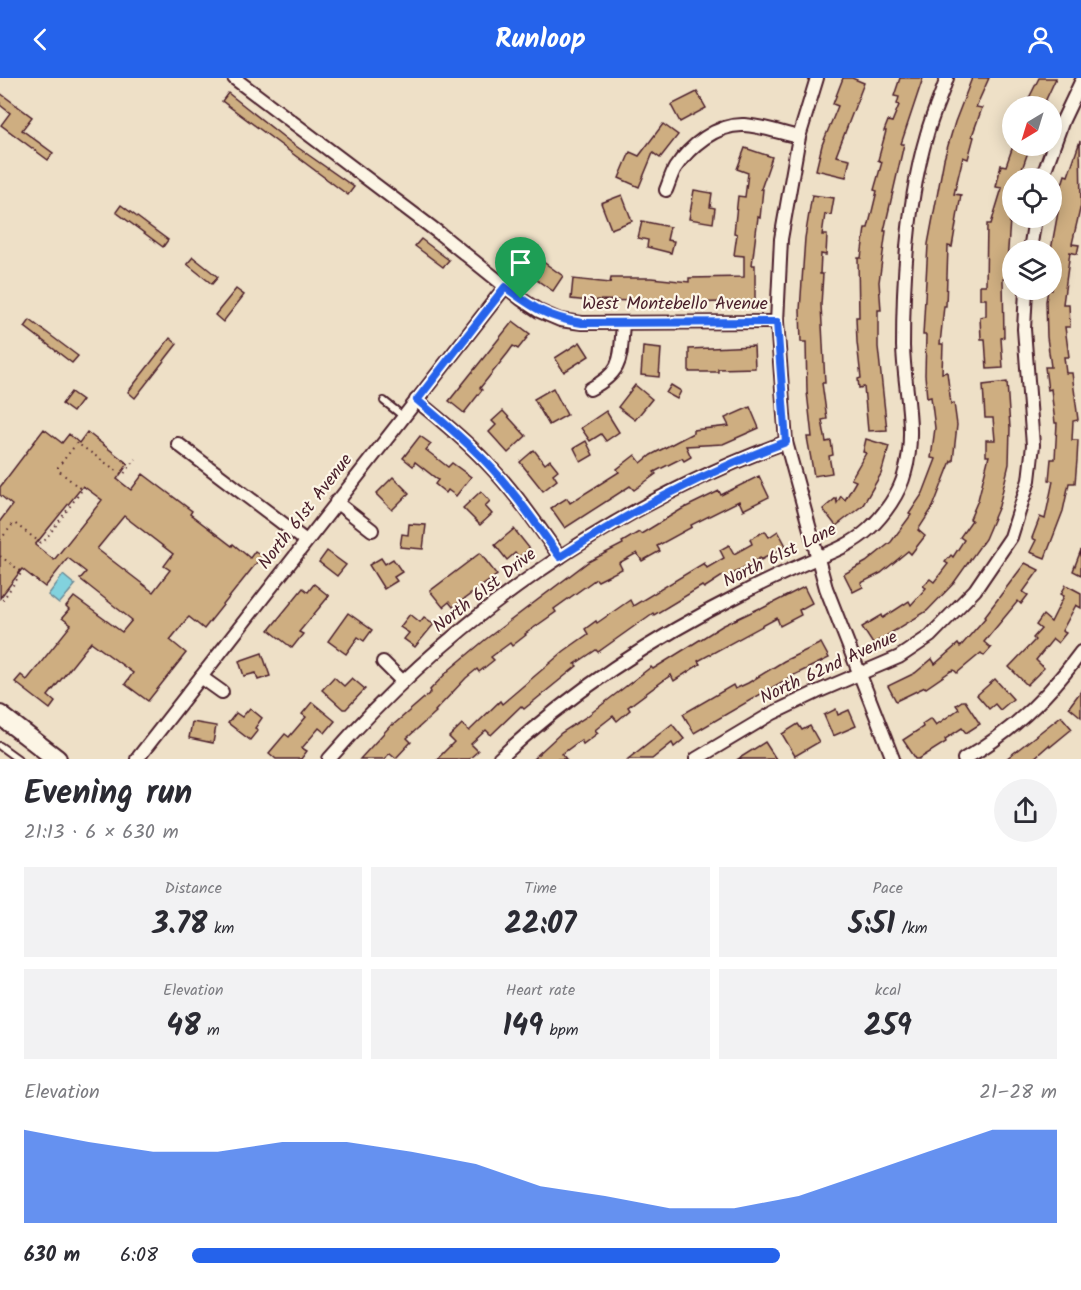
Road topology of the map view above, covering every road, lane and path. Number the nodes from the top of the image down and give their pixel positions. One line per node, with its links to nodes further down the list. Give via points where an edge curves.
1 (234, 78): 8 (street, West Montebello Avenue, via 440,233)
2 (817, 78): 5 (street)
3 (947, 78): 25 (street, North 61st Lane, via 927,133 905,274 903,348 911,447 905,474 868,530 838,550)
4 (1081, 82): 6 (street)
5 (799, 137): 7 (street, via 743,125 723,128 706,136 690,151 675,169); 10 (street, via 781,238)
6 (1046, 168)
7 (666, 190)
8 (505, 287): 11 (street, West Montebello Avenue, via 539,311 560,320); 13 (street, North 61st Avenue)
9 (1026, 300): 29 (street, North 62nd Avenue, via 1025,352 1033,444 1029,480 1011,537 975,590 930,636 899,657)
10 (777, 322): 11 (street, West Montebello Avenue); 16 (street, West Montebello Avenue)
11 (623, 323): 12 (street, via 617,367 609,378)
12 (590, 389)
13 (417, 400): 15 (street, North 61st Avenue); 24 (street, via 488,464)
14 (384, 401): 15 (lane)
15 (404, 417): 19 (street, North 61st Avenue)
16 (786, 442): 24 (street, North 61st Drive, via 663,497); 25 (street, West Montebello Avenue)
17 (178, 444): 22 (street)
18 (136, 459): 21 (path, via 123,475 77,443 57,470 82,490 45,540 41,543 14,524)
19 (336, 502): 20 (street); 22 (street, North 61st Avenue)
20 (372, 530)
21 (0, 540)
22 (306, 542): 30 (street, North 61st Avenue)
23 (0, 556): 26 (path, via 22,572)
24 (560, 557): 31 (street, North 61st Drive, via 485,610)
25 (817, 558): 29 (street, West Montebello Avenue); 39 (street, North 61st Lane, via 744,592 637,651 584,688)
26 (0, 604)
27 (1081, 652): 42 (street, via 1043,699)
28 (383, 662): 31 (street)
29 (858, 674): 40 (street, North 62nd Avenue, via 773,713); 41 (street, West Montebello Avenue)
30 (201, 677): 32 (street); 37 (street, North 61st Avenue)
31 (402, 681): 38 (street, North 61st Drive)
32 (222, 692)
33 (0, 715): 36 (main road)
34 (1, 749): 35 (lane)
35 (18, 759)
36 (57, 759)
37 (137, 759)
38 (329, 759)
39 (499, 759)
40 (696, 759)
41 (893, 759)
42 (964, 759)

